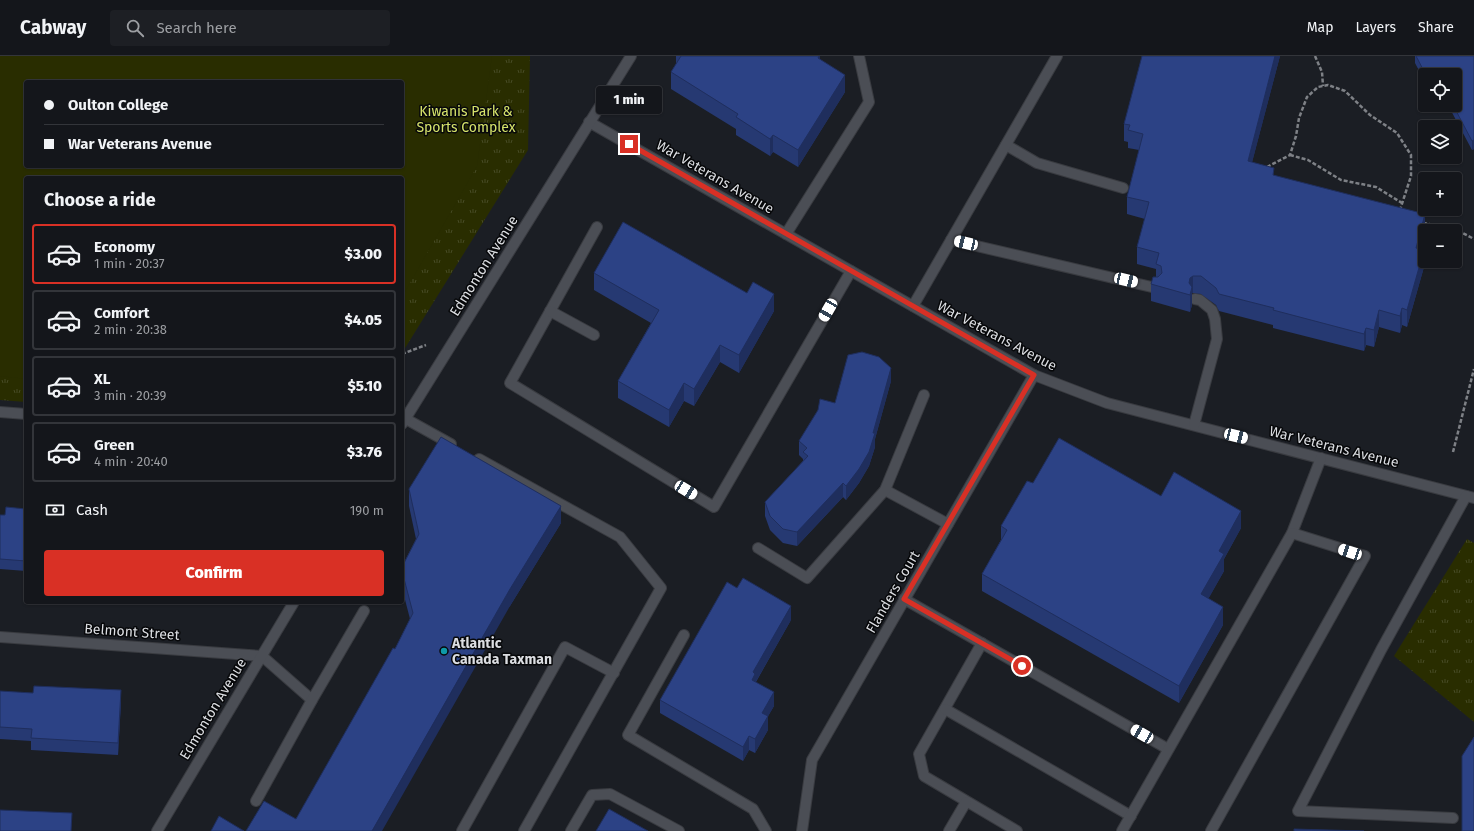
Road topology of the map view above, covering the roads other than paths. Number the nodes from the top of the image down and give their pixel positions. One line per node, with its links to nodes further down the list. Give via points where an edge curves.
1 (631, 56): 4 (street, Edmonton Avenue)
2 (859, 56): 8 (street, via 869,102)
3 (1057, 56): 5 (street)
4 (589, 122): 8 (street, War Veterans Avenue); 20 (street, Edmonton Avenue)
5 (1006, 145): 6 (street, via 1037,163); 9 (street)
6 (1123, 188)
7 (597, 227): 14 (street)
8 (786, 234): 10 (street, War Veterans Avenue)
9 (951, 240): 11 (street); 13 (street)
10 (851, 271): 13 (street, War Veterans Avenue); 14 (street, via 714,507 510,383)
11 (1156, 288)
12 (1195, 299): 21 (street, via 1212,310 1216,339)
13 (913, 306): 16 (street, War Veterans Avenue)
14 (550, 311): 15 (street)
15 (594, 335)
16 (1034, 375): 21 (street, War Veterans Avenue, via 1107,403); 25 (street, Flanders Court)
17 (924, 395): 23 (street)
18 (0, 412): 19 (street)
19 (24, 414)
20 (404, 422): 35 (street, via 464,451 620,537 661,588)
21 (1194, 426): 22 (street, War Veterans Avenue)
22 (1321, 458): 24 (street, War Veterans Avenue); 26 (street)
23 (885, 490): 25 (street); 27 (street, via 807,578)
24 (1470, 497): 42 (street, via 1380,650 1298,811)
25 (948, 524): 28 (street, Flanders Court)
26 (1292, 533): 38 (street); 53 (street, via 1365,556)
27 (758, 548)
28 (904, 599): 33 (street); 49 (street, Flanders Court, via 812,760)
29 (293, 604): 34 (street, Edmonton Avenue)
30 (364, 612): 36 (street)
31 (684, 635): 48 (street, via 628,735 753,809)
32 (0, 637): 34 (street, Belmont Street)
33 (982, 643): 37 (street); 38 (street)
34 (262, 656): 36 (street); 43 (street, Edmonton Avenue)
35 (614, 673): 44 (street, via 565,647); 45 (street)
36 (312, 700): 39 (street)
37 (945, 709): 40 (street, via 919,754 924,776); 41 (street)
38 (1168, 749): 41 (street)
39 (256, 801)
40 (966, 802): 50 (street); 51 (street)
41 (1131, 816): 52 (street)
42 (1453, 818)
43 (157, 831)
44 (462, 831)
45 (524, 831)
46 (571, 831): 47 (street, via 592,796 610,794)
47 (679, 831)
48 (766, 831)
49 (802, 831)
50 (949, 831)
51 (1017, 831)
52 (1122, 831)
53 (1211, 831)

